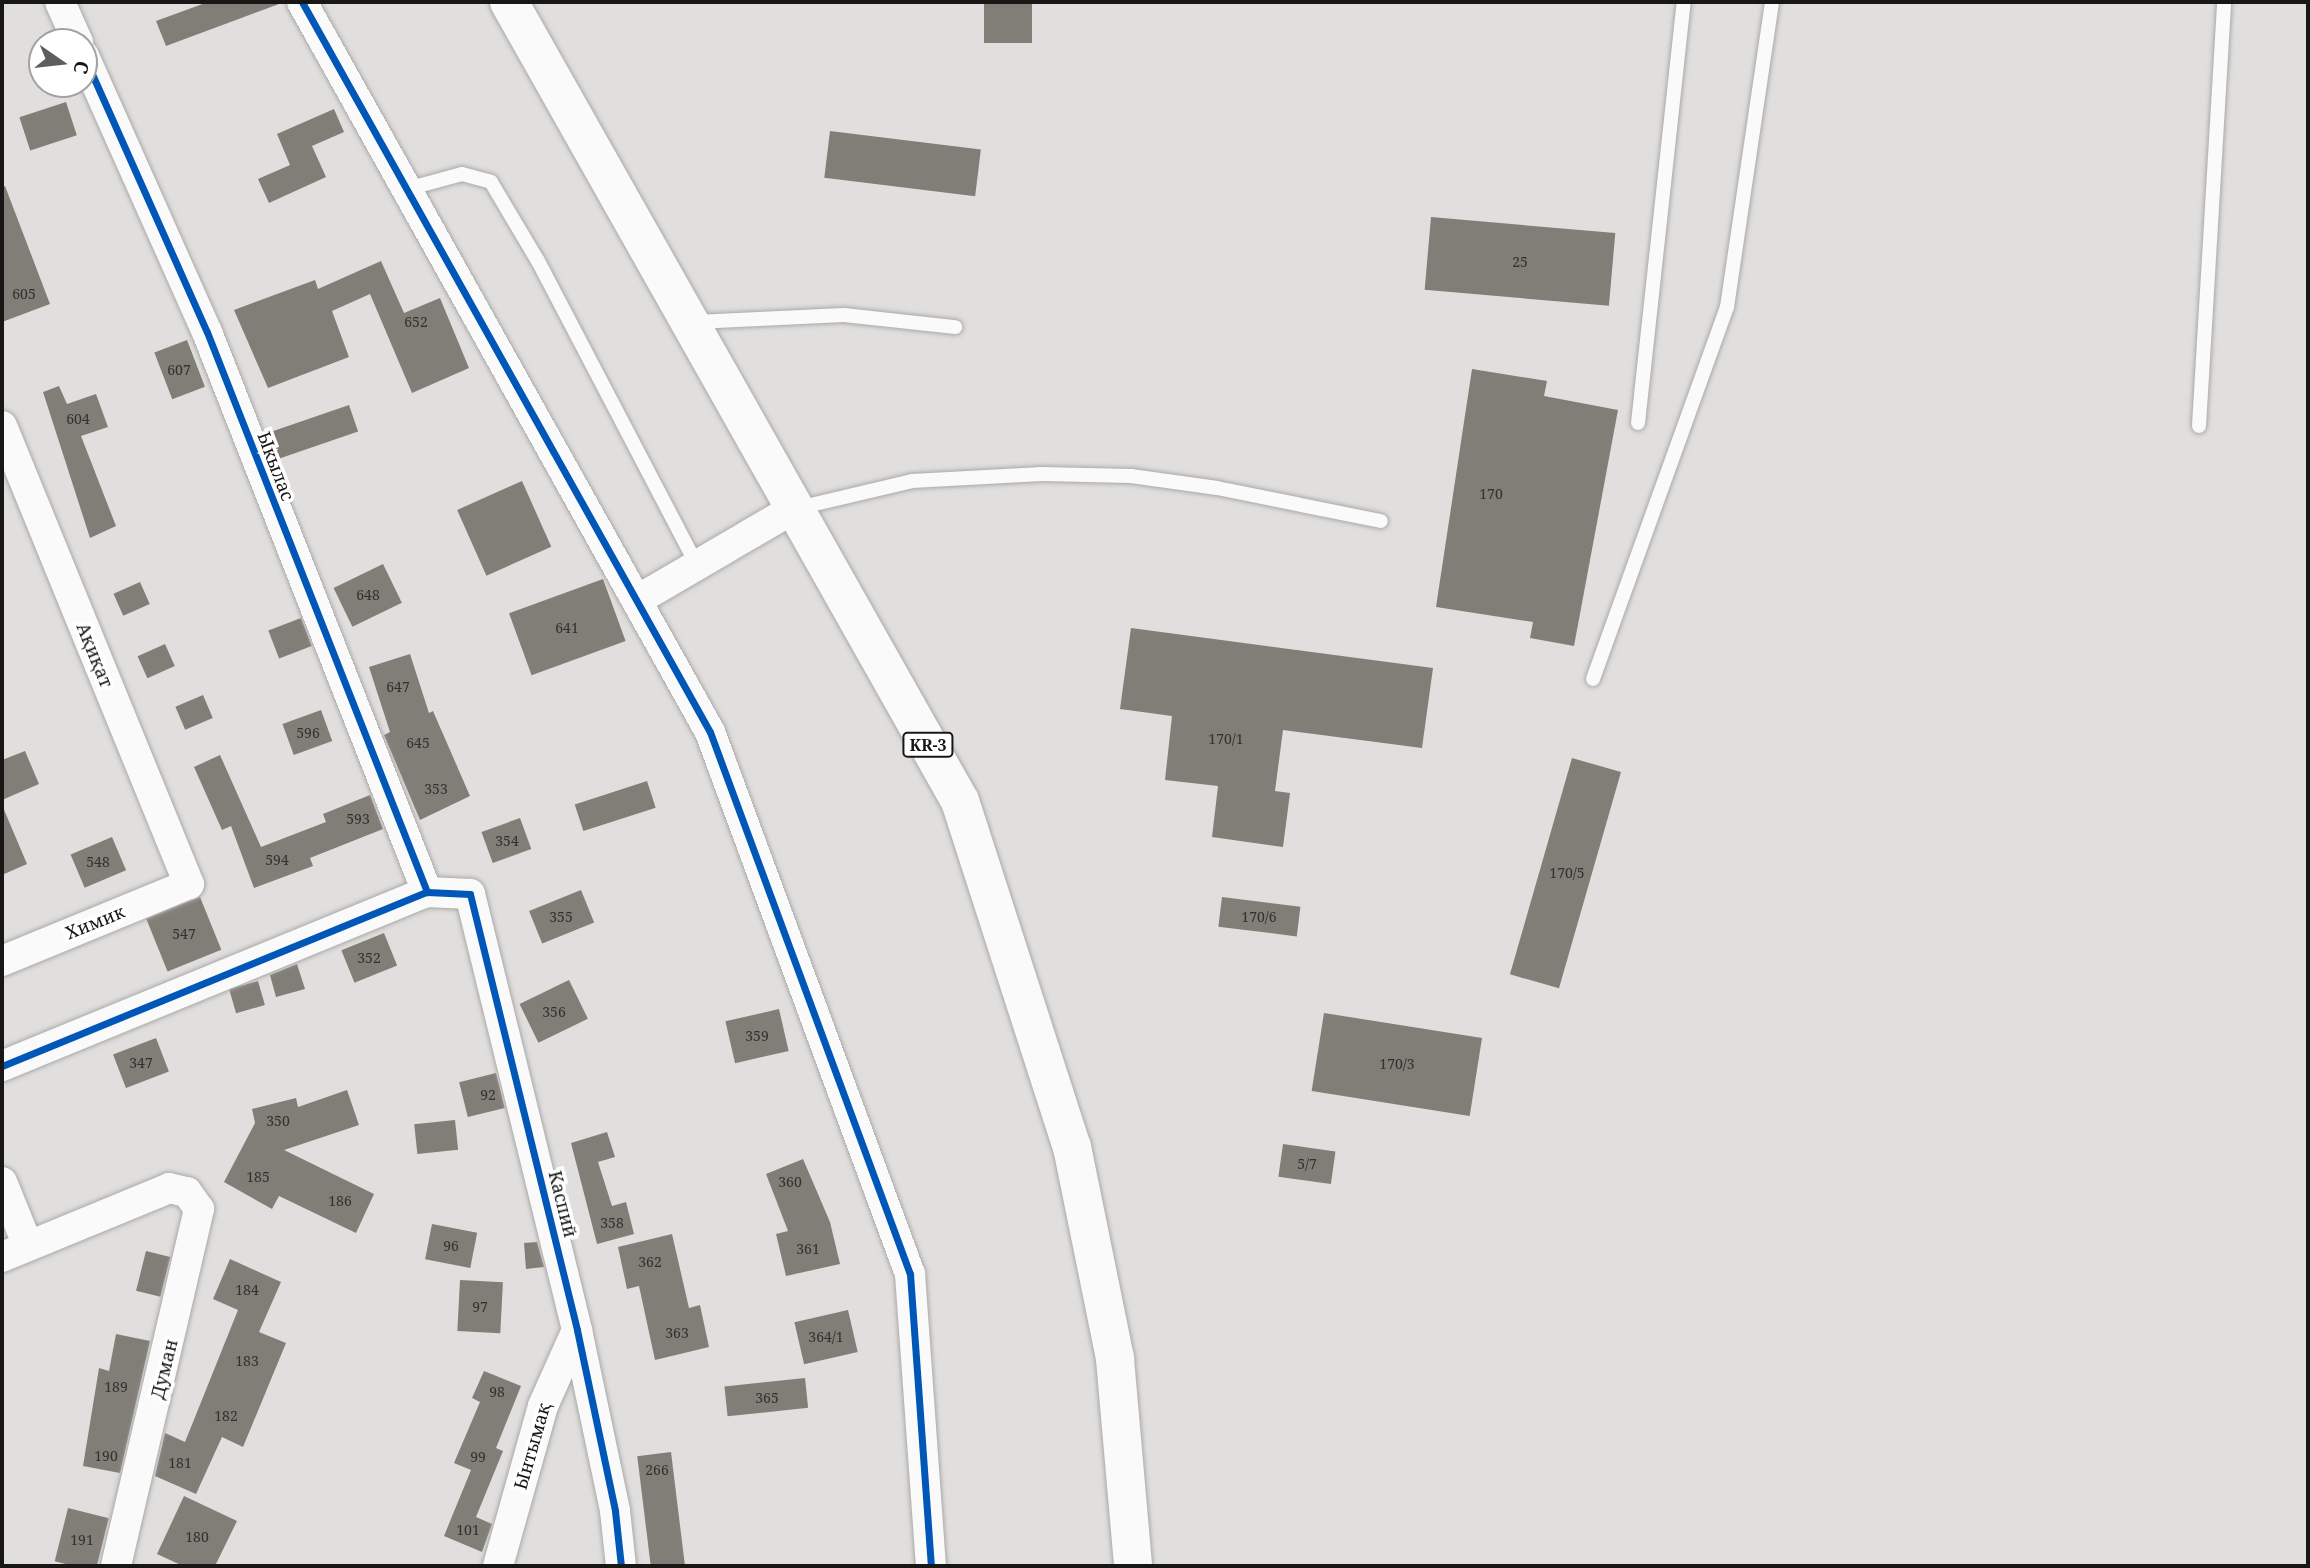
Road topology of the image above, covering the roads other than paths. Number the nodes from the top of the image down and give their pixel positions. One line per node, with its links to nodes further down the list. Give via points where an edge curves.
1 (60, 2): 7 (street)
2 (302, 2): 9 (street)
3 (509, 2): 10 (main road, KR-3)
4 (1684, 2): 12 (lane)
5 (1772, 2): 19 (lane, via 1727,307)
6 (2224, 2): 14 (lane)
7 (72, 28)
8 (98, 87): 21 (street, Ыкылас, via 206,332)
9 (407, 189): 17 (lane, via 462,174 491,182 538,261); 18 (street)
10 (690, 322): 11 (lane, via 844,315); 15 (main road, KR-3)
11 (955, 327)
12 (1638, 423)
13 (2, 426): 20 (street, Ақиқат)
14 (2199, 426)
15 (795, 508): 16 (lane, via 912,481 1042,474 1131,476); 17 (street); 31 (main road, KR-3, via 960,801 1013,952 1072,1147 1115,1359)
16 (1381, 521)
17 (697, 565): 18 (street)
18 (639, 599): 30 (street, via 710,732 910,1274)
19 (1593, 679)
20 (189, 884): 22 (street, Химик)
21 (427, 892): 23 (street); 26 (street, Каспий, via 470,894)
22 (2, 961)
23 (2, 1066)
24 (2, 1182): 25 (street)
25 (15, 1251): 27 (street, Думан, via 169,1188 187,1192 199,1209)
26 (577, 1330): 28 (street, Ынтымақ, via 542,1406); 29 (street, Каспий, via 615,1511)
27 (116, 1566)
28 (498, 1566)
29 (621, 1566)
30 (931, 1566)
31 (1133, 1566)

